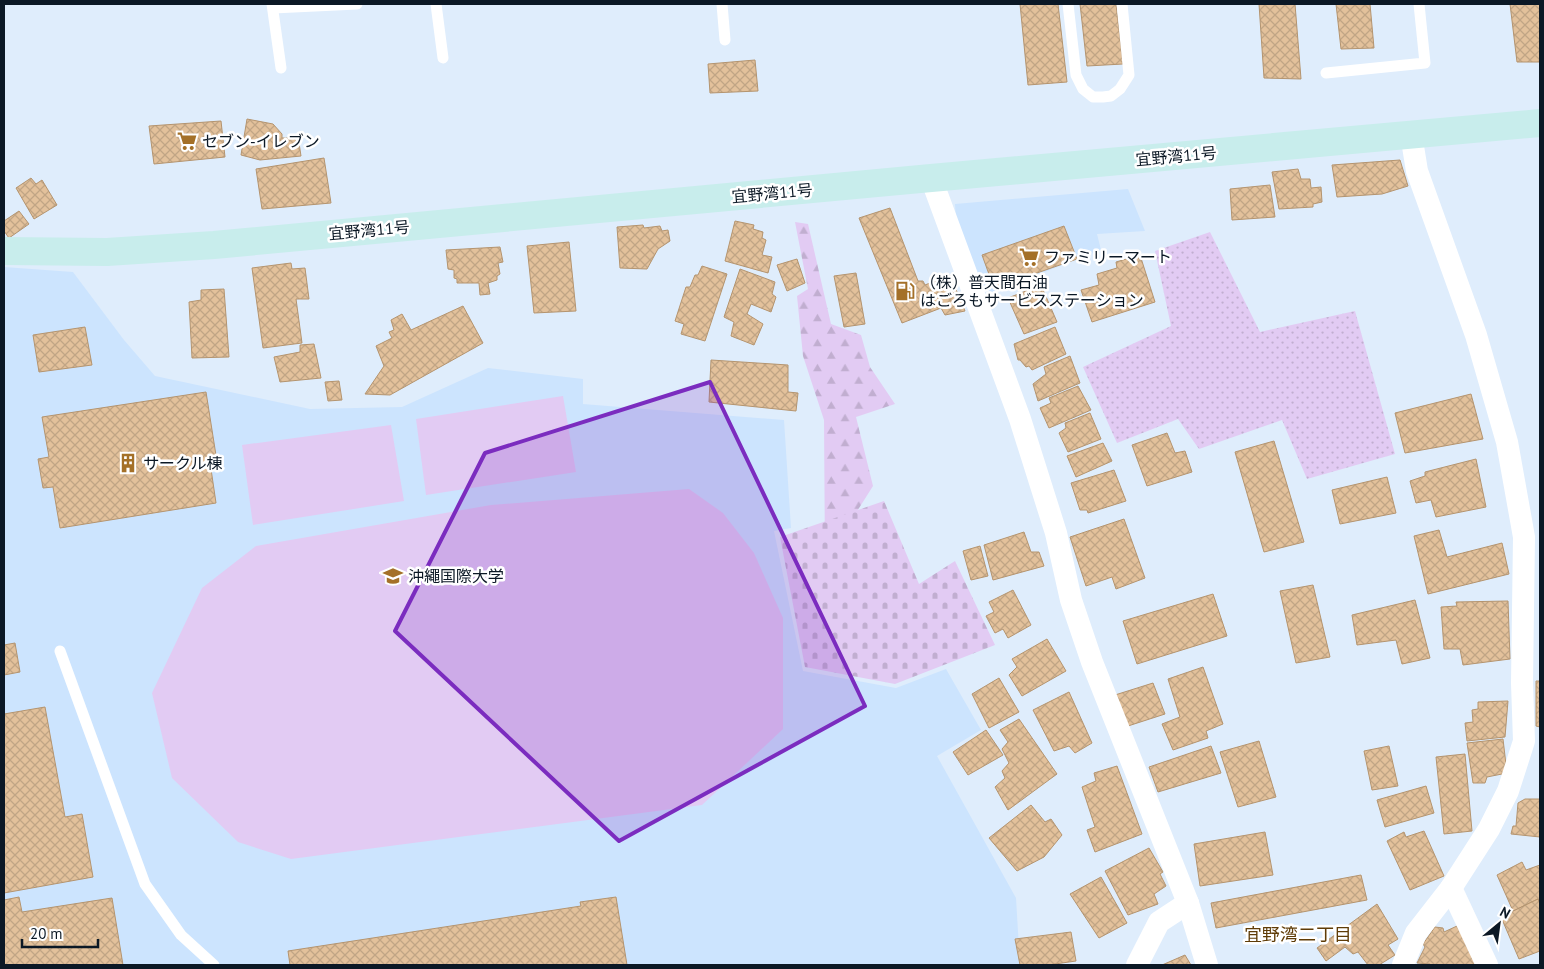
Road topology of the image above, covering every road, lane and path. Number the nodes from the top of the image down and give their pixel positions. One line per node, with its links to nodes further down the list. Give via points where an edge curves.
1 (357, 4): 7 (lane)
2 (436, 4): 9 (lane)
3 (722, 4): 8 (lane)
4 (1068, 4): 5 (lane, via 1076,75 1083,89 1093,97 1111,96 1130,74)
5 (1122, 4)
6 (1419, 4): 11 (lane, via 1425,62)
7 (273, 6): 10 (lane)
8 (725, 40)
9 (443, 58)
10 (280, 68)
11 (1326, 73)
12 (1540, 123): 13 (street, 宜野湾11号)
13 (1411, 134): 14 (street, 宜野湾11号); 17 (street, via 1417,170 1476,335 1507,442 1524,538 1524,741 1497,814)
14 (931, 178): 15 (street, 宜野湾11号, via 214,245 107,252); 18 (street, via 1020,419 1056,533 1071,600 1092,662)
15 (4, 251)
16 (60, 651): 19 (lane, via 145,884 181,935)
17 (1451, 888): 22 (street, via 1416,933); 23 (street)
18 (1188, 903): 20 (street, via 1159,922); 21 (street)
19 (214, 965)
20 (1137, 965)
21 (1207, 965)
22 (1403, 965)
23 (1487, 965)

